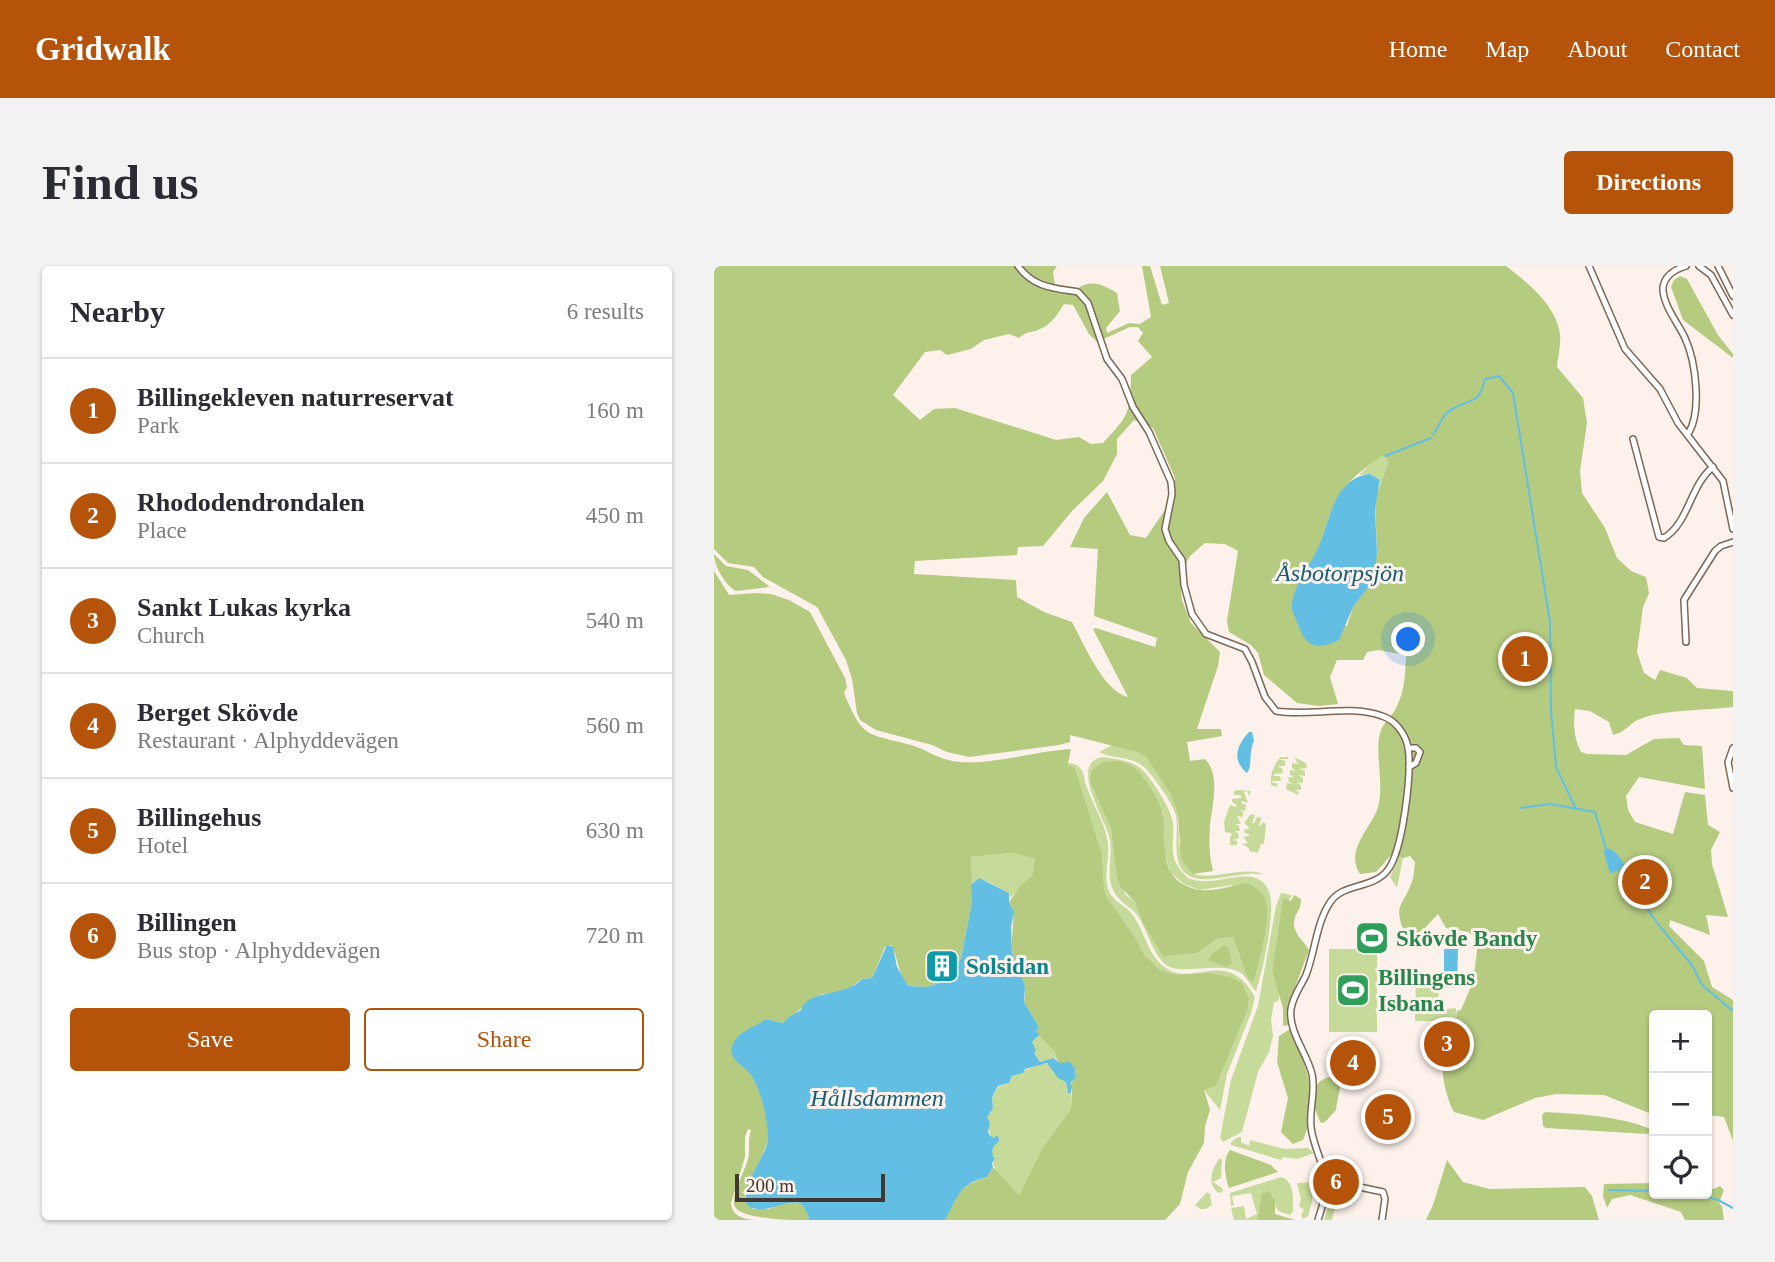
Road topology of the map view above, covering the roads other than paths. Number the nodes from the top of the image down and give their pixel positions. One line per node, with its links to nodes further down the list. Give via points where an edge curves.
1 (1018, 266): 14 (street, via 1034,282 1078,292 1088,303 1107,359 1122,379 1170,480 1166,536 1182,560 1186,596 1199,626 1206,634 1245,649 1265,697 1276,711 1382,716 1401,730)
2 (1589, 266): 8 (street, via 1625,349 1660,390)
3 (1686, 266): 8 (street, via 1669,275 1663,288 1691,354 1697,409)
4 (1699, 266): 7 (street, via 1711,275)
5 (1718, 266): 6 (street)
6 (1733, 296)
7 (1733, 315)
8 (1688, 434): 10 (street)
9 (1633, 439): 10 (street, via 1659,537 1674,529 1701,479)
10 (1713, 467): 11 (street, via 1723,481)
11 (1733, 529)
12 (1733, 542): 13 (street, via 1715,551 1688,592)
13 (1686, 642)
14 (1408, 748): 16 (street); 16 (street, via 1420,752)
15 (1733, 748): 17 (street, via 1728,762)
16 (1409, 767): 18 (street, via 1395,862 1385,874 1340,892 1330,901 1291,1009 1313,1078 1311,1129)
17 (1733, 788)
18 (1326, 1183): 19 (street); 20 (street, via 1383,1192)
19 (1318, 1220)
20 (1382, 1220)

